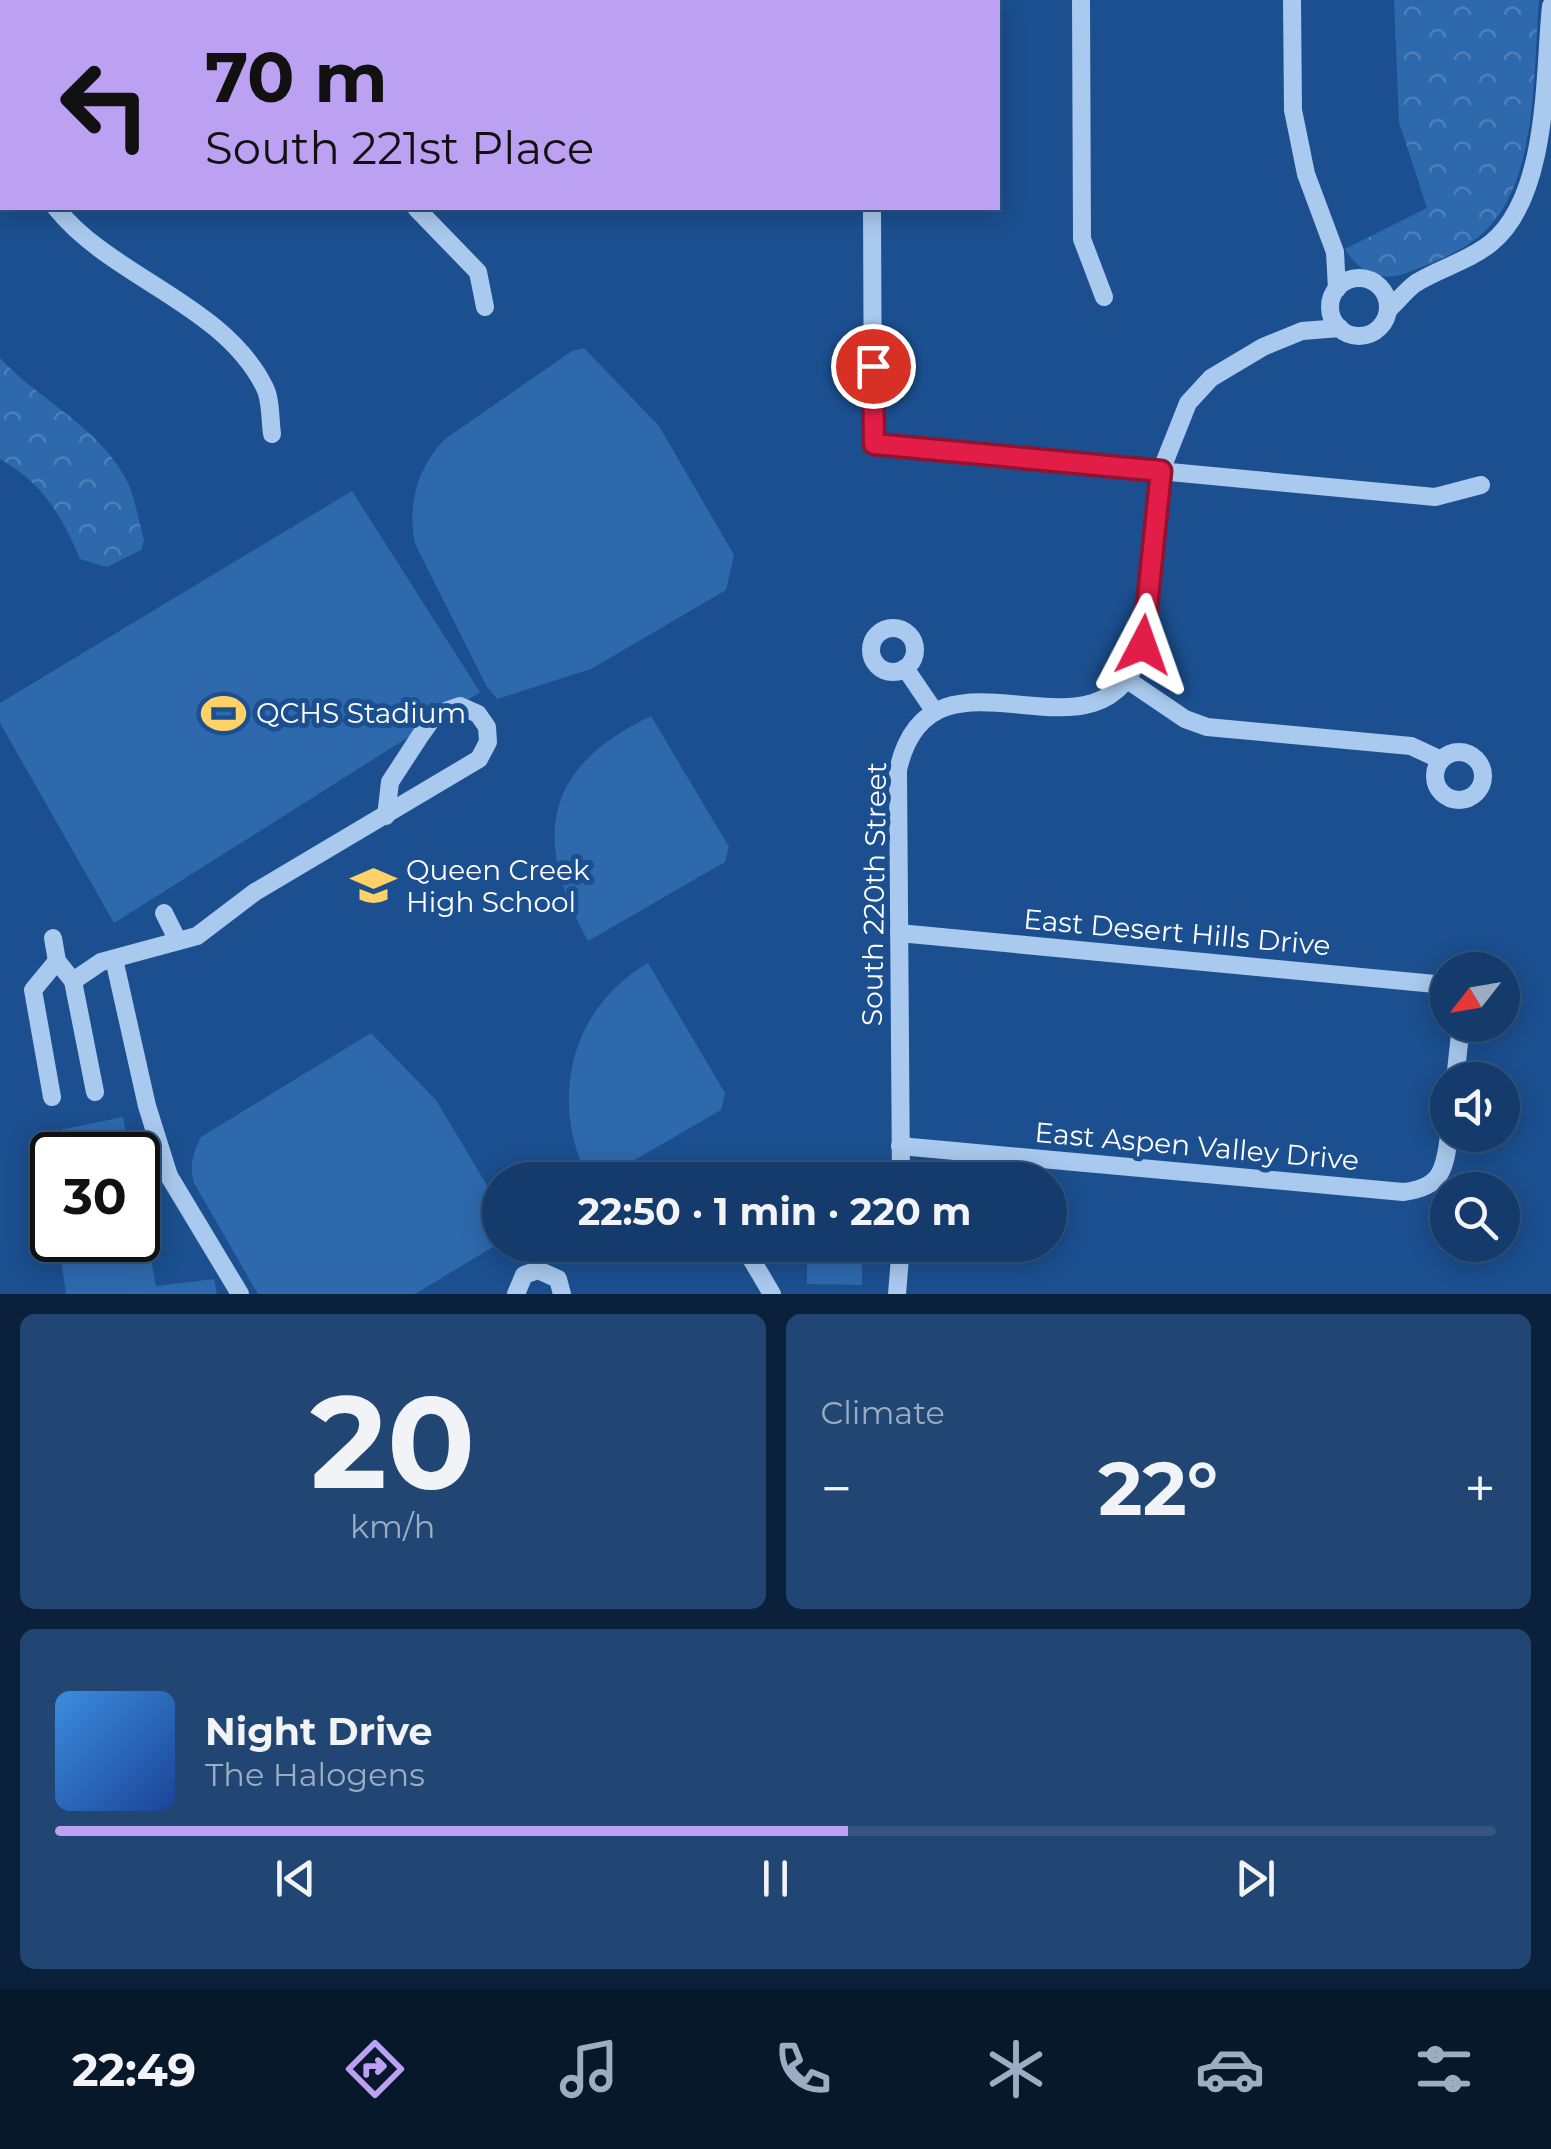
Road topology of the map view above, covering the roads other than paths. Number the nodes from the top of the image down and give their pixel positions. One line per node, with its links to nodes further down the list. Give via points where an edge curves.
1 (1081, 0): 10 (street, via 1082,239)
2 (1292, 0): 7 (street, via 1292,110 1306,174)
3 (1551, 6): 9 (street, via 1537,146 1516,214 1480,251)
4 (58, 210): 16 (street, via 238,352 267,390)
5 (418, 210): 12 (street, via 478,272)
6 (872, 210): 17 (street, via 874,444)
7 (1335, 252): 8 (street); 11 (street)
8 (1369, 282): 9 (street); 11 (street); 13 (street)
9 (1414, 284): 13 (street)
10 (1104, 296)
11 (1334, 297): 14 (street); 15 (street)
12 (486, 306)
13 (1388, 310): 14 (street, via 1365,336)
14 (1340, 328): 15 (street)
15 (1302, 332): 17 (street, via 1263,346 1211,378 1188,403)
16 (272, 434)
17 (1161, 471): 18 (street, via 1436,497); 20 (street, via 1143,645)
18 (1481, 485)
19 (904, 668): 21 (street)
20 (1129, 681): 21 (street, via 1097,704 1076,709 971,699); 22 (street, via 1207,727 1411,746)
21 (935, 712): 25 (street, South 220th Street, via 904,743 898,770)
22 (1441, 760)
23 (386, 816): 23 (street, via 479,760 488,742 478,714 448,706 435,715 390,782); 27 (street, via 256,892 197,936)
24 (164, 912): 27 (street)
25 (899, 933): 31 (street, East Desert Hills Drive); 34 (street, South 220th Street)
26 (53, 938): 29 (street)
27 (178, 941): 28 (street)
28 (114, 959): 30 (street); 39 (street, via 169,1176)
29 (57, 961): 30 (street); 33 (street, via 33,990)
30 (74, 981): 32 (street)
31 (1430, 984)
32 (95, 1092)
33 (52, 1097)
34 (900, 1146): 35 (street, East Aspen Valley Drive, via 1402,1192 1438,1181); 36 (street, South 220th Street)
35 (1447, 1152)
36 (900, 1162)
37 (754, 1262): 42 (street)
38 (900, 1262): 43 (street)
39 (240, 1294)
40 (516, 1294): 41 (street, via 524,1275 538,1270 552,1273)
41 (562, 1294)
42 (772, 1294)
43 (897, 1294)

